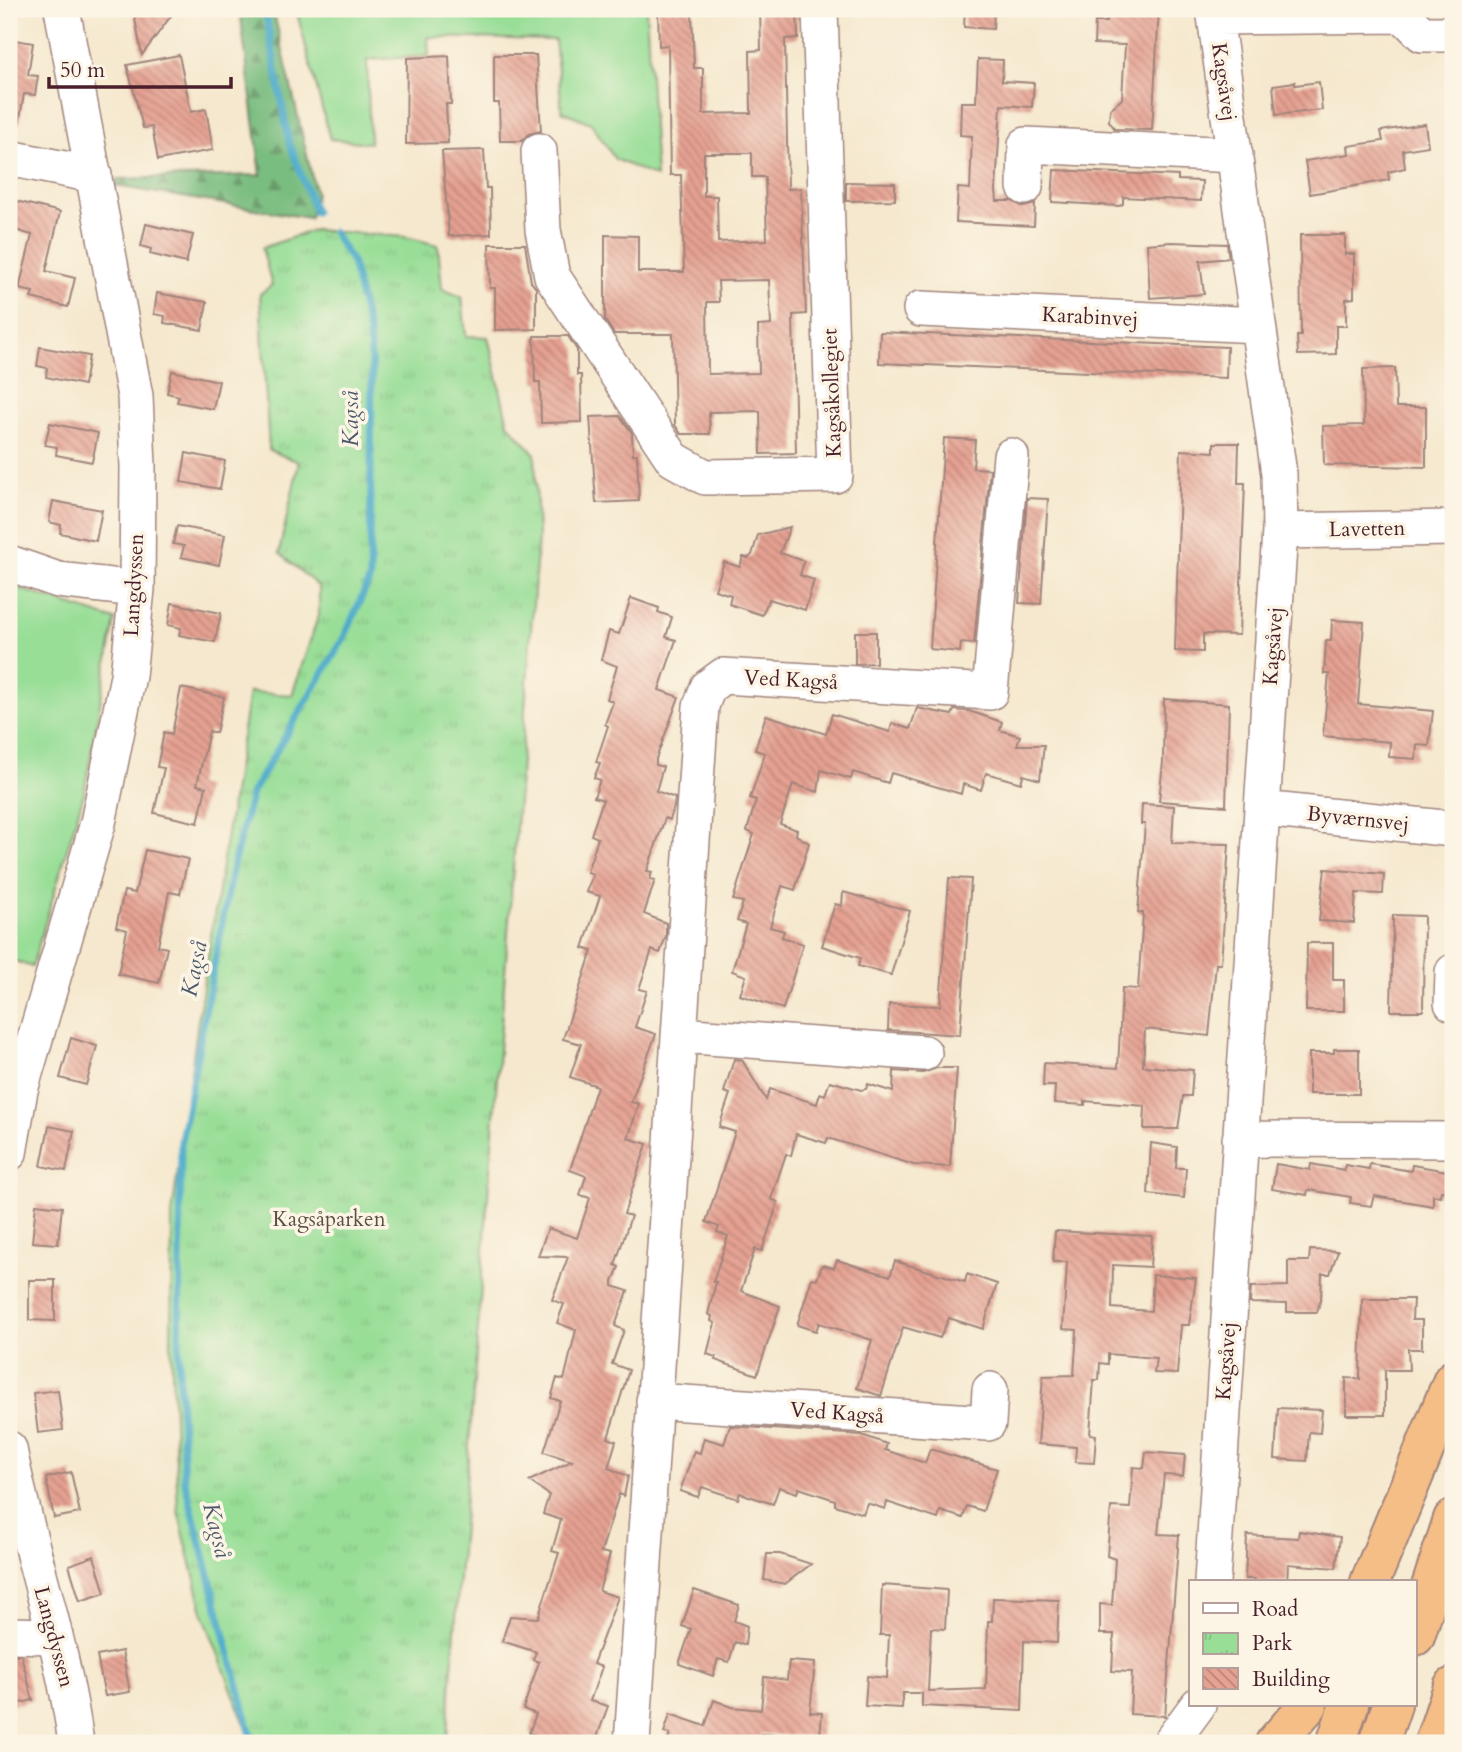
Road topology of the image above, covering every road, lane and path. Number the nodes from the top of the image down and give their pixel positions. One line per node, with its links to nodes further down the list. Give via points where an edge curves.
1 (62, 9): 8 (street, Langdyssen)
2 (820, 9): 5 (street, Kagsåkollegiet, via 835,475 705,477 673,459 552,276 543,230)
3 (1214, 13): 4 (street, via 1403,15 1422,34); 6 (street, Kagsåvej)
4 (1453, 34)
5 (539, 151)
6 (1235, 155): 9 (street, Kagsåvej, via 1026,145); 11 (street, Kagsåvej)
7 (9, 158): 8 (street)
8 (94, 175): 16 (street, Langdyssen, via 135,396)
9 (1025, 187)
10 (921, 309): 11 (street, Karabinvej)
11 (1258, 325): 14 (street, Kagsåvej, via 1279,474)
12 (1011, 456): 19 (street, Ved Kagså, via 990,692 723,676 708,687 701,706)
13 (1453, 528): 14 (street, Lavetten)
14 (1280, 531): 17 (street, Kagsåvej)
15 (9, 562): 16 (street, via 58,580)
16 (137, 589): 23 (street, Langdyssen, via 128,676 98,823 20,1090)
17 (1262, 809): 18 (street, Byværnsvej); 21 (street, Kagsåvej)
18 (1453, 829)
19 (680, 1035): 20 (street); 27 (street, Ved Kagså)
20 (924, 1053)
21 (1241, 1139): 22 (street); 30 (street, Kagsåvej)
22 (1453, 1140)
23 (9, 1153)
24 (1453, 1380): 31 (highway)
25 (1453, 1388): 32 (highway)
26 (990, 1390): 27 (street, Ved Kagså, via 988,1423)
27 (654, 1401): 42 (street, Ved Kagså)
28 (9, 1449): 35 (street, Langdyssen, via 21,1514)
29 (1453, 1520): 33 (highway)
30 (1212, 1580)
31 (1371, 1580)
32 (1390, 1580)
33 (1416, 1633)
34 (9, 1634): 35 (street)
35 (54, 1636): 41 (street, Langdyssen, via 70,1693)
36 (1453, 1687): 47 (highway)
37 (1197, 1706): 43 (street)
38 (1307, 1706): 44 (highway)
39 (1349, 1706): 45 (highway)
40 (1392, 1706): 46 (highway)
41 (76, 1743)
42 (632, 1743)
43 (1170, 1743)
44 (1275, 1743)
45 (1336, 1743)
46 (1379, 1743)
47 (1434, 1743)

